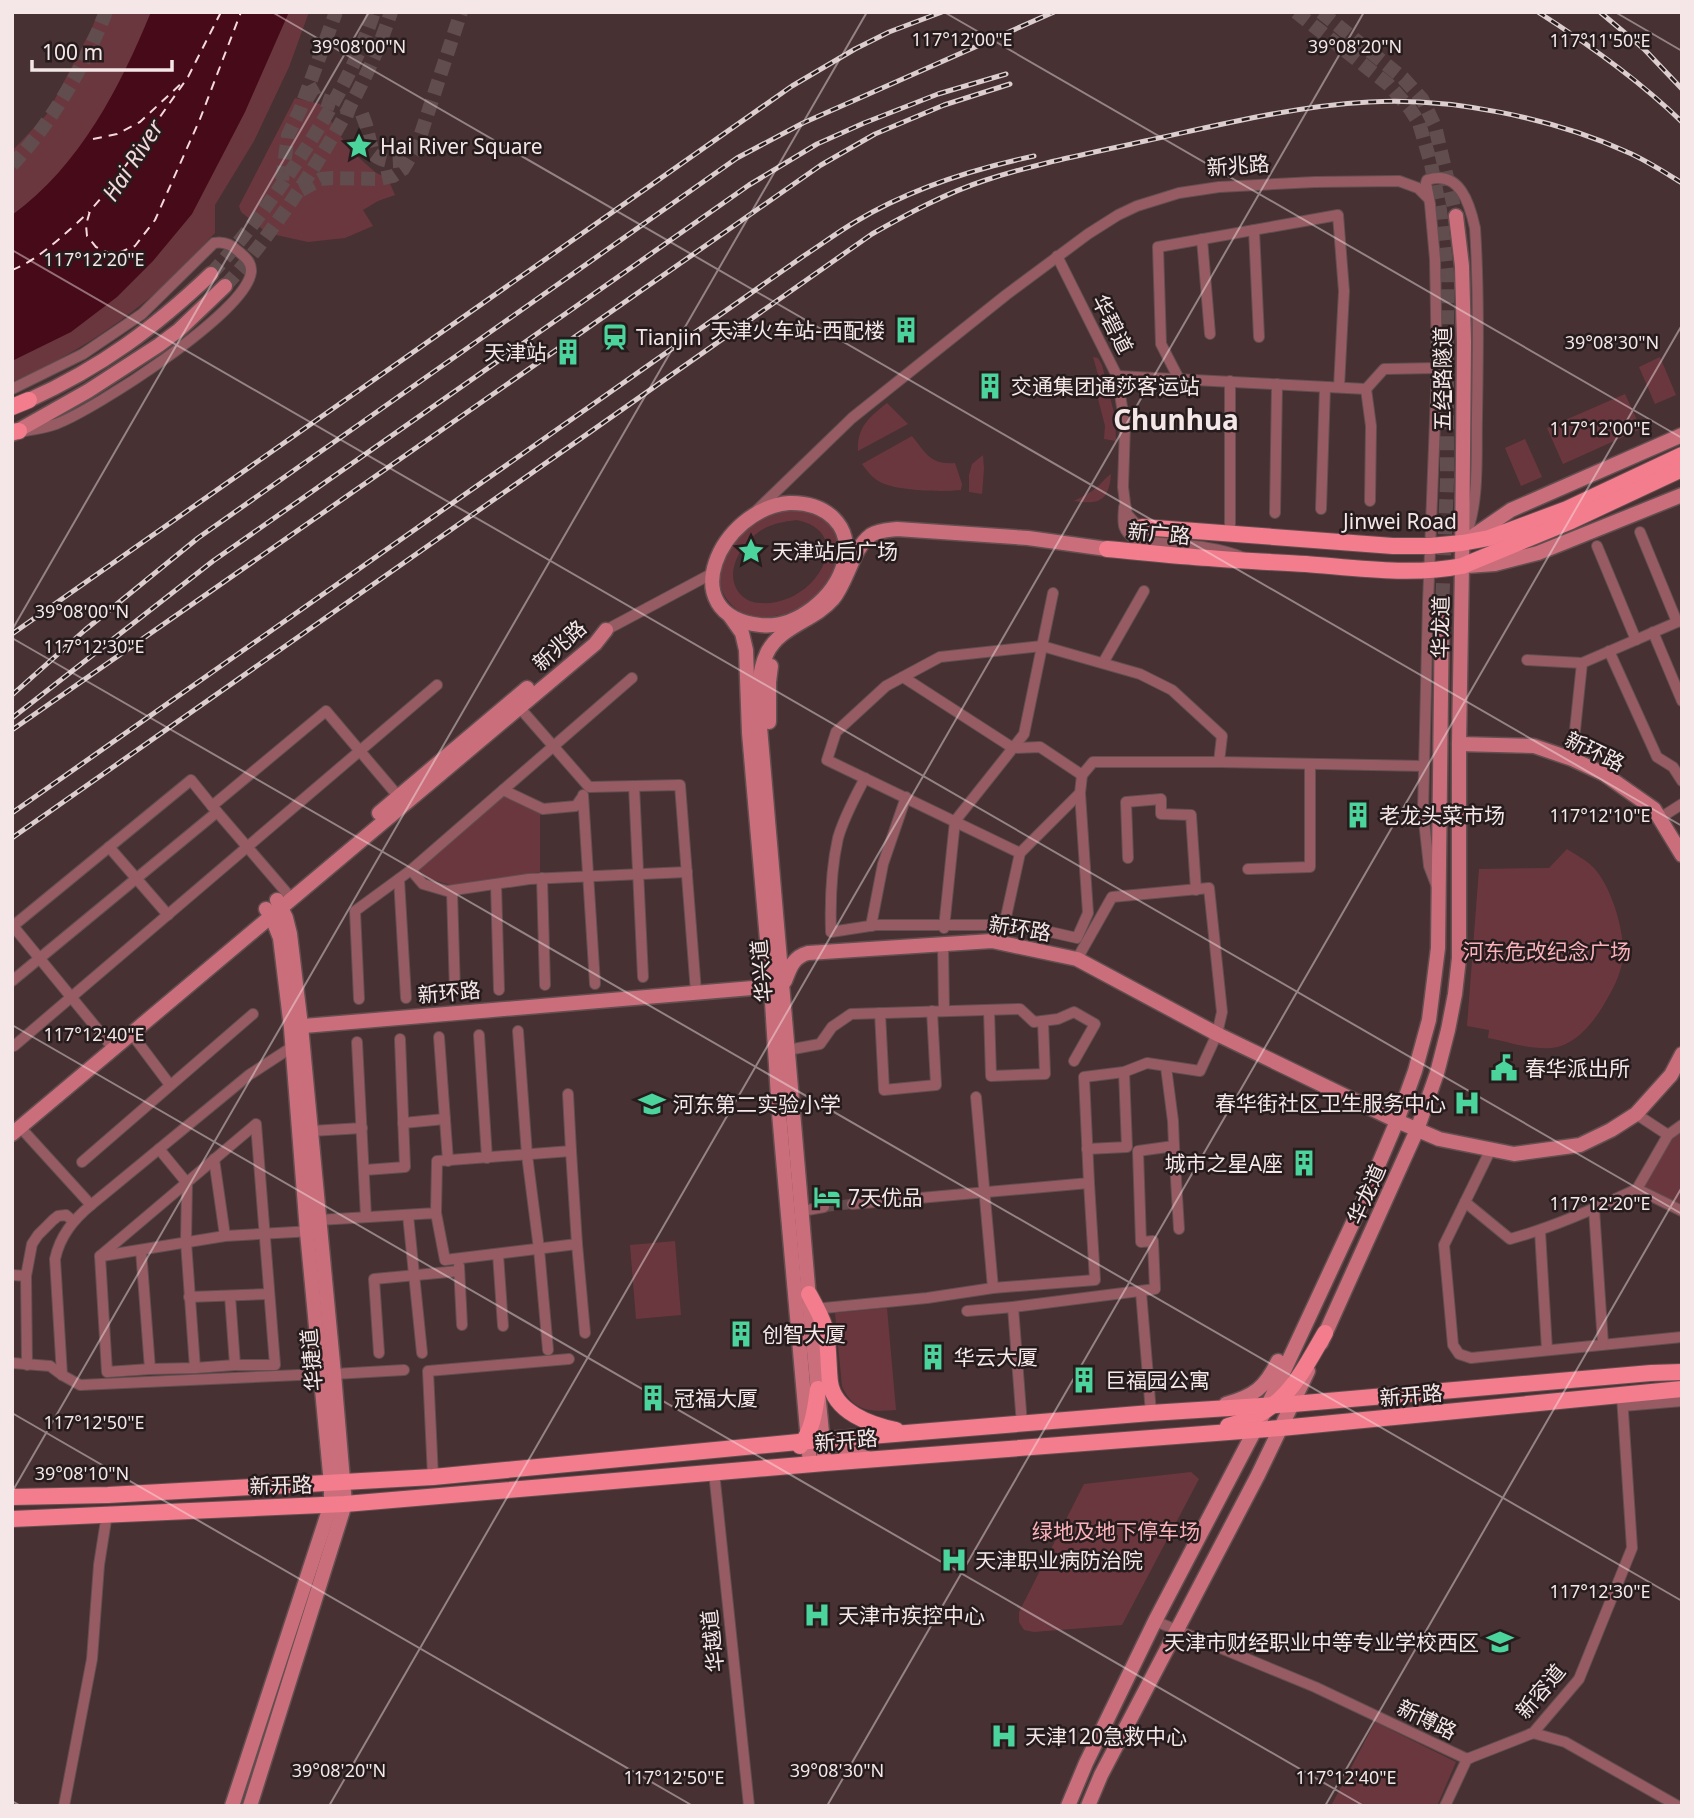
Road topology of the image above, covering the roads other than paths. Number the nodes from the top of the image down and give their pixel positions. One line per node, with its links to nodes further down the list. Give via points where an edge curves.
1 (1430, 204): 5 (street, 新兆路, via 1418,188 1399,181 1198,189 1118,215); 10 (street); 36 (street, via 1427,180 1451,182 1464,193 1475,228 1478,376 1474,508)
2 (1456, 216): 36 (main road, 五经路隧道, via 1463,300)
3 (1254, 230): 4 (street); 9 (street); 16 (street, via 1338,215 1344,291)
4 (1202, 239): 8 (street); 12 (street, via 1158,247 1161,344)
5 (1057, 256): 11 (street, 华碧道); 30 (street, 新兆路, via 852,418)
6 (211, 274): 19 (main road, via 130,343)
7 (225, 286): 21 (main road, via 159,345)
8 (1210, 334)
9 (1259, 337)
10 (1437, 368): 18 (street, via 1384,369); 37 (street)
11 (1117, 376): 12 (street); 27 (street, 华碧道, via 1124,411)
12 (1179, 379): 13 (street)
13 (1230, 381): 14 (street); 34 (street)
14 (1277, 384): 15 (street); 29 (street)
15 (1325, 387): 16 (street); 28 (street)
16 (1339, 387): 18 (street)
17 (12, 389): 21 (street, via 83,354 142,314 214,243 234,247 248,260 250,279 240,293 192,338 98,404 55,424)
18 (1366, 389): 26 (street, via 1371,426)
19 (29, 400): 20 (main road)
20 (12, 407)
21 (14, 434)
22 (1682, 435): 36 (main road, via 1511,510)
23 (1682, 455): 36 (main road, Jinwei Road, via 1567,509)
24 (1682, 469): 41 (main road)
25 (1682, 495): 41 (main road, via 1538,553)
26 (1370, 501)
27 (1125, 503): 31 (street, via 1127,514); 40 (street, 华碧道, via 1122,525 1136,540 1228,551)
28 (1321, 509)
29 (1275, 513)
30 (752, 516): 43 (main road, via 722,547); 47 (main road, via 785,503 820,508 835,519 843,534 844,562 825,596 793,619 764,626)
31 (1142, 527): 34 (main road, Jinwei Road)
32 (886, 530): 35 (main road, 新广路); 76 (main road, 华兴道, via 863,544 831,601 779,637 764,659 759,698)
33 (1640, 532): 48 (street)
34 (1230, 534): 37 (main road, Jinwei Road)
35 (1005, 537): 39 (main road, 新广路); 76 (main road, via 963,541 891,536 867,549 836,609 783,643 774,656)
36 (1462, 543): 37 (main road, Jinwei Road); 41 (main road, 华龙道)
37 (1430, 546): 42 (street)
38 (1597, 546): 51 (street)
39 (1107, 549): 40 (main road, 新广路)
40 (1250, 560): 42 (main road, 新广路)
41 (1462, 566): 42 (main road); 62 (main road, 华龙道)
42 (1429, 570): 69 (street)
43 (713, 573): 47 (main road, via 715,596); 49 (street)
44 (1144, 591): 55 (street)
45 (1053, 593): 52 (street)
46 (1442, 610): 100 (main road)
47 (730, 616): 113 (main road, 华兴道, via 746,650 749,733)
48 (1679, 621): 50 (street)
49 (606, 630): 61 (main road, 新兆路); 78 (main road, 新兆路, via 591,635)
50 (1653, 632): 51 (street); 60 (street)
51 (1636, 640): 53 (street)
52 (1042, 646): 55 (street); 57 (street, via 940,657); 64 (street, via 1024,734)
53 (1609, 651): 56 (street); 72 (street, via 1657,757 1673,767)
54 (1527, 660): 56 (street)
55 (1103, 663): 67 (street, via 1172,690 1222,736)
56 (1582, 663): 66 (street)
57 (904, 677): 64 (street); 71 (street, via 886,686 836,733 827,760)
58 (632, 678): 63 (street)
59 (437, 685): 65 (street)
60 (1682, 701)
61 (519, 707): 63 (street); 101 (main road, 新兆路)
62 (1459, 744): 66 (main road, 新环路, via 1534,746); 152 (main road, 华龙道, via 1459,958 1437,1073)
63 (553, 746): 74 (street); 75 (street)
64 (1013, 748): 70 (street, via 1040,747); 83 (street)
65 (360, 751): 78 (street); 81 (street, via 326,711); 85 (street)
66 (1572, 759): 82 (main road, 新环路, via 1604,774)
67 (1219, 762): 68 (street); 70 (street, via 1093,761)
68 (1310, 764): 69 (street); 89 (street, via 1310,867)
69 (1423, 766): 100 (street, via 1429,866)
70 (1082, 775): 77 (street)
71 (865, 778): 79 (street); 103 (street, via 839,837 830,886 831,932)
72 (1682, 781)
73 (634, 786): 75 (street); 91 (street, via 680,785); 92 (street)
74 (503, 790): 75 (street, via 543,809 576,806); 90 (street)
75 (586, 791): 93 (street)
76 (766, 793): 113 (main road, 华兴道)
77 (1080, 793): 86 (street); 104 (street, via 1088,913 1077,939)
78 (398, 796): 101 (main road, 新兆路)
79 (906, 797): 83 (street); 103 (street, via 883,864)
80 (1682, 804): 82 (street)
81 (214, 809): 84 (street, via 191,780); 85 (street); 95 (street)
82 (1660, 818): 87 (main road, 新环路)
83 (955, 821): 86 (street); 105 (street)
84 (110, 847): 95 (street); 107 (street, via 13,926)
85 (247, 847): 101 (street); 102 (street)
86 (1020, 853): 104 (street)
87 (1682, 855)
88 (1128, 858): 98 (street, via 1126,802 1161,799 1161,814 1191,815)
89 (1248, 869)
90 (411, 870): 96 (street); 99 (street, via 423,884)
91 (687, 872): 92 (street); 116 (street)
92 (638, 874): 93 (street); 109 (street)
93 (588, 876): 94 (street); 111 (street)
94 (542, 878): 97 (street); 112 (street)
95 (137, 879): 102 (street); 107 (street)
96 (398, 879): 118 (street); 119 (street, via 355,911)
97 (496, 884): 99 (street); 114 (street)
98 (1196, 890): 108 (street, via 1112,897); 129 (street, via 1209,888 1222,1012)
99 (452, 891): 115 (street)
100 (1439, 893): 147 (main road, via 1429,1020)
101 (276, 904): 126 (main road, 华捷道, via 290,934); 128 (main road, 新兆路); 133 (main road, 新兆路)
102 (168, 915): 117 (street)
103 (871, 926): 105 (street)
104 (1004, 926): 105 (street)
105 (944, 927)
106 (943, 944): 108 (main road, 新环路, via 992,941); 113 (main road, 新环路, via 801,954); 120 (street)
107 (40, 959): 110 (street); 117 (street)
108 (1077, 959): 129 (main road, 新环路)
109 (643, 977)
110 (12, 981)
111 (595, 984)
112 (545, 985)
113 (777, 986): 116 (main road, 新环路); 137 (main road, 华兴道); 229 (main road, 华兴道, via 779,1113)
114 (499, 990)
115 (455, 992)
116 (696, 992): 126 (main road, 新环路)
117 (71, 998): 133 (street); 135 (street)
118 (406, 998)
119 (359, 999)
120 (944, 1010): 121 (street); 122 (street)
121 (989, 1010): 125 (street, via 1020,1009 1034,1022); 125 (street, via 991,1076 1045,1074)
122 (932, 1011): 123 (street); 123 (street, via 936,1085 884,1090)
123 (880, 1013): 137 (street, via 851,1014 832,1027 820,1044)
124 (253, 1014): 142 (street)
125 (1043, 1021): 139 (street, via 1074,1012 1095,1024)
126 (296, 1027): 136 (main road, 华捷道); 153 (main road, 华捷道)
127 (518, 1031): 160 (street)
128 (131, 1033): 142 (street); 150 (main road, 新兆路)
129 (1217, 1034): 141 (street, via 1200,1071 1147,1063); 147 (main road, 新环路)
130 (479, 1035): 161 (street)
131 (439, 1037): 146 (street)
132 (400, 1039): 148 (street)
133 (108, 1042): 150 (main road, 新兆路)
134 (357, 1042): 151 (street)
135 (14, 1046)
136 (292, 1047): 156 (street, via 249,1075); 181 (main road, 华捷道)
137 (788, 1050): 176 (main road, 华兴道)
138 (1682, 1054): 145 (main road, 新环路, via 1671,1075)
139 (1073, 1061)
140 (1166, 1067): 155 (street)
141 (1124, 1072): 157 (street, via 1084,1077); 157 (street, via 1127,1147)
142 (170, 1085): 164 (street)
143 (568, 1094): 159 (street)
144 (976, 1097): 169 (street)
145 (1636, 1114): 154 (street); 158 (main road, 新环路, via 1580,1145 1514,1154)
146 (445, 1119): 148 (street); 163 (street)
147 (1397, 1121): 152 (main road, 新环路); 186 (main road)
148 (403, 1123): 165 (street, via 405,1167)
149 (1682, 1125): 154 (street)
150 (15, 1127): 172 (street)
151 (362, 1128): 153 (street); 165 (street)
152 (1417, 1130): 158 (main road, 新环路); 209 (main road, 华龙道)
153 (311, 1131): 181 (main road, 华捷道)
154 (1668, 1135): 168 (street)
155 (1174, 1146): 182 (street); 199 (street, via 1138,1151 1141,1242 1153,1241 1154,1289)
156 (159, 1149): 166 (street); 172 (street)
157 (1087, 1149): 167 (street)
158 (1491, 1149): 170 (street)
159 (570, 1151): 160 (street); 188 (street)
160 (527, 1154): 161 (street); 189 (street)
161 (487, 1158): 163 (street)
162 (214, 1159): 166 (street); 184 (street, via 256,1124); 185 (street)
163 (448, 1161): 177 (street, via 437,1161)
164 (82, 1162)
165 (365, 1170): 179 (street)
166 (187, 1182): 187 (street); 192 (street)
167 (1089, 1183): 169 (street); 198 (street, via 1096,1280)
168 (1637, 1189): 174 (street); 175 (street)
169 (984, 1191): 171 (street); 198 (street)
170 (1465, 1202): 183 (street, via 1510,1239); 213 (street, via 1444,1245 1453,1345 1459,1354 1471,1358)
171 (852, 1204)
172 (90, 1205): 180 (street)
173 (824, 1208): 176 (street)
174 (1594, 1209): 183 (street); 211 (street)
175 (1682, 1210)
176 (802, 1211): 203 (main road, 华兴道)
177 (436, 1213): 178 (street); 193 (street, via 445,1260)
178 (408, 1215): 179 (street); 196 (street)
179 (366, 1217): 181 (street)
180 (73, 1221): 197 (street, via 58,1216 38,1235); 227 (street, via 55,1259)
181 (316, 1227): 184 (street); 226 (main road, 华捷道)
182 (1180, 1228)
183 (1540, 1231): 213 (street)
184 (266, 1234): 185 (street); 200 (street)
185 (225, 1236): 187 (street)
186 (1345, 1238): 233 (main road); 234 (main road, via 1320,1273 1263,1385 1244,1399)
187 (186, 1242): 190 (street); 202 (street)
188 (577, 1244): 189 (street); 208 (street)
189 (539, 1249): 191 (street); 212 (street)
190 (141, 1250): 192 (street); 222 (street)
191 (498, 1254): 193 (street); 207 (street)
192 (100, 1256): 222 (street, via 107,1372)
193 (458, 1258): 194 (street)
194 (459, 1271): 196 (street); 206 (street)
195 (12, 1275): 197 (street)
196 (414, 1275): 214 (street, via 374,1279); 215 (street)
197 (26, 1276): 219 (street)
198 (993, 1288): 203 (street, via 927,1298)
199 (1141, 1292): 204 (street); 235 (street)
200 (269, 1294): 201 (street); 220 (street, via 275,1365)
201 (230, 1296): 202 (street); 220 (street)
202 (190, 1297): 221 (street)
203 (812, 1304): 229 (main road, 华兴道); 239 (main road, via 827,1340 831,1385 840,1402 875,1424)
204 (1013, 1307): 205 (street); 236 (street)
205 (967, 1311)
206 (462, 1325)
207 (503, 1326)
208 (585, 1333)
209 (1325, 1333): 232 (main road, 华龙道); 233 (main road, via 1295,1382)
210 (1682, 1337): 211 (street)
211 (1602, 1344): 213 (street)
212 (548, 1350)
213 (1547, 1350)
214 (379, 1353)
215 (422, 1353)
216 (569, 1359): 246 (street, via 428,1371)
217 (12, 1363): 219 (street)
218 (1682, 1363): 225 (street)
219 (27, 1364): 227 (street, via 50,1366)
220 (235, 1365): 221 (street)
221 (195, 1368): 222 (street)
222 (150, 1369)
223 (404, 1370): 226 (street)
224 (1682, 1372): 225 (main road, 新开路)
225 (1651, 1373): 232 (main road, 新开路)
226 (327, 1374): 227 (street, via 80,1385); 247 (main road, 华捷道)
227 (62, 1376)
228 (1682, 1389): 230 (main road, 新开路)
229 (811, 1390): 241 (main road)
230 (1622, 1401): 231 (street); 237 (main road, 新开路); 254 (street, 新容道, via 1632,1548 1579,1679)
231 (1682, 1401)
232 (1293, 1404): 233 (main road, 新开路); 237 (main road, 华龙道)
233 (1269, 1407): 234 (main road, 新开路); 238 (main road); 240 (main road)
234 (1204, 1409): 235 (main road, 新开路)
235 (1151, 1413): 236 (main road, 新开路)
236 (1022, 1424): 239 (main road, 新开路)
237 (1281, 1428): 238 (main road, 新开路); 253 (main road, 华龙道)
238 (1255, 1430): 240 (main road, 新开路); 252 (main road)
239 (912, 1433): 241 (main road, 新开路)
240 (1199, 1434): 242 (main road, 新开路)
241 (815, 1436): 242 (main road); 243 (main road); 244 (main road); 246 (main road, 新开路)
242 (870, 1459): 243 (main road, 新开路)
243 (818, 1463): 244 (main road, 新开路)
244 (769, 1467): 245 (main road, 新开路)
245 (714, 1472): 249 (main road, 新开路); 259 (street, 华越道)
246 (433, 1477): 247 (main road, 新开路)
247 (337, 1483): 248 (main road, 新开路); 249 (main road, 华捷道)
248 (12, 1497)
249 (338, 1504): 250 (main road, 新开路); 257 (main road, 华捷道); 258 (main road, 华捷道)
250 (107, 1514): 251 (main road, 新开路); 256 (street, via 92,1659)
251 (12, 1519)
252 (1155, 1620): 253 (street, 新博路); 260 (main road)
253 (1176, 1630): 255 (street, 新博路, via 1315,1687); 261 (main road, 华龙道)
254 (1533, 1733): 255 (street, 新博路); 263 (street, via 1564,1742)
255 (1466, 1759): 262 (street)
256 (64, 1806)
257 (232, 1806)
258 (250, 1806)
259 (749, 1806)
260 (1068, 1806)
261 (1088, 1806)
262 (1445, 1806)
263 (1678, 1806)

